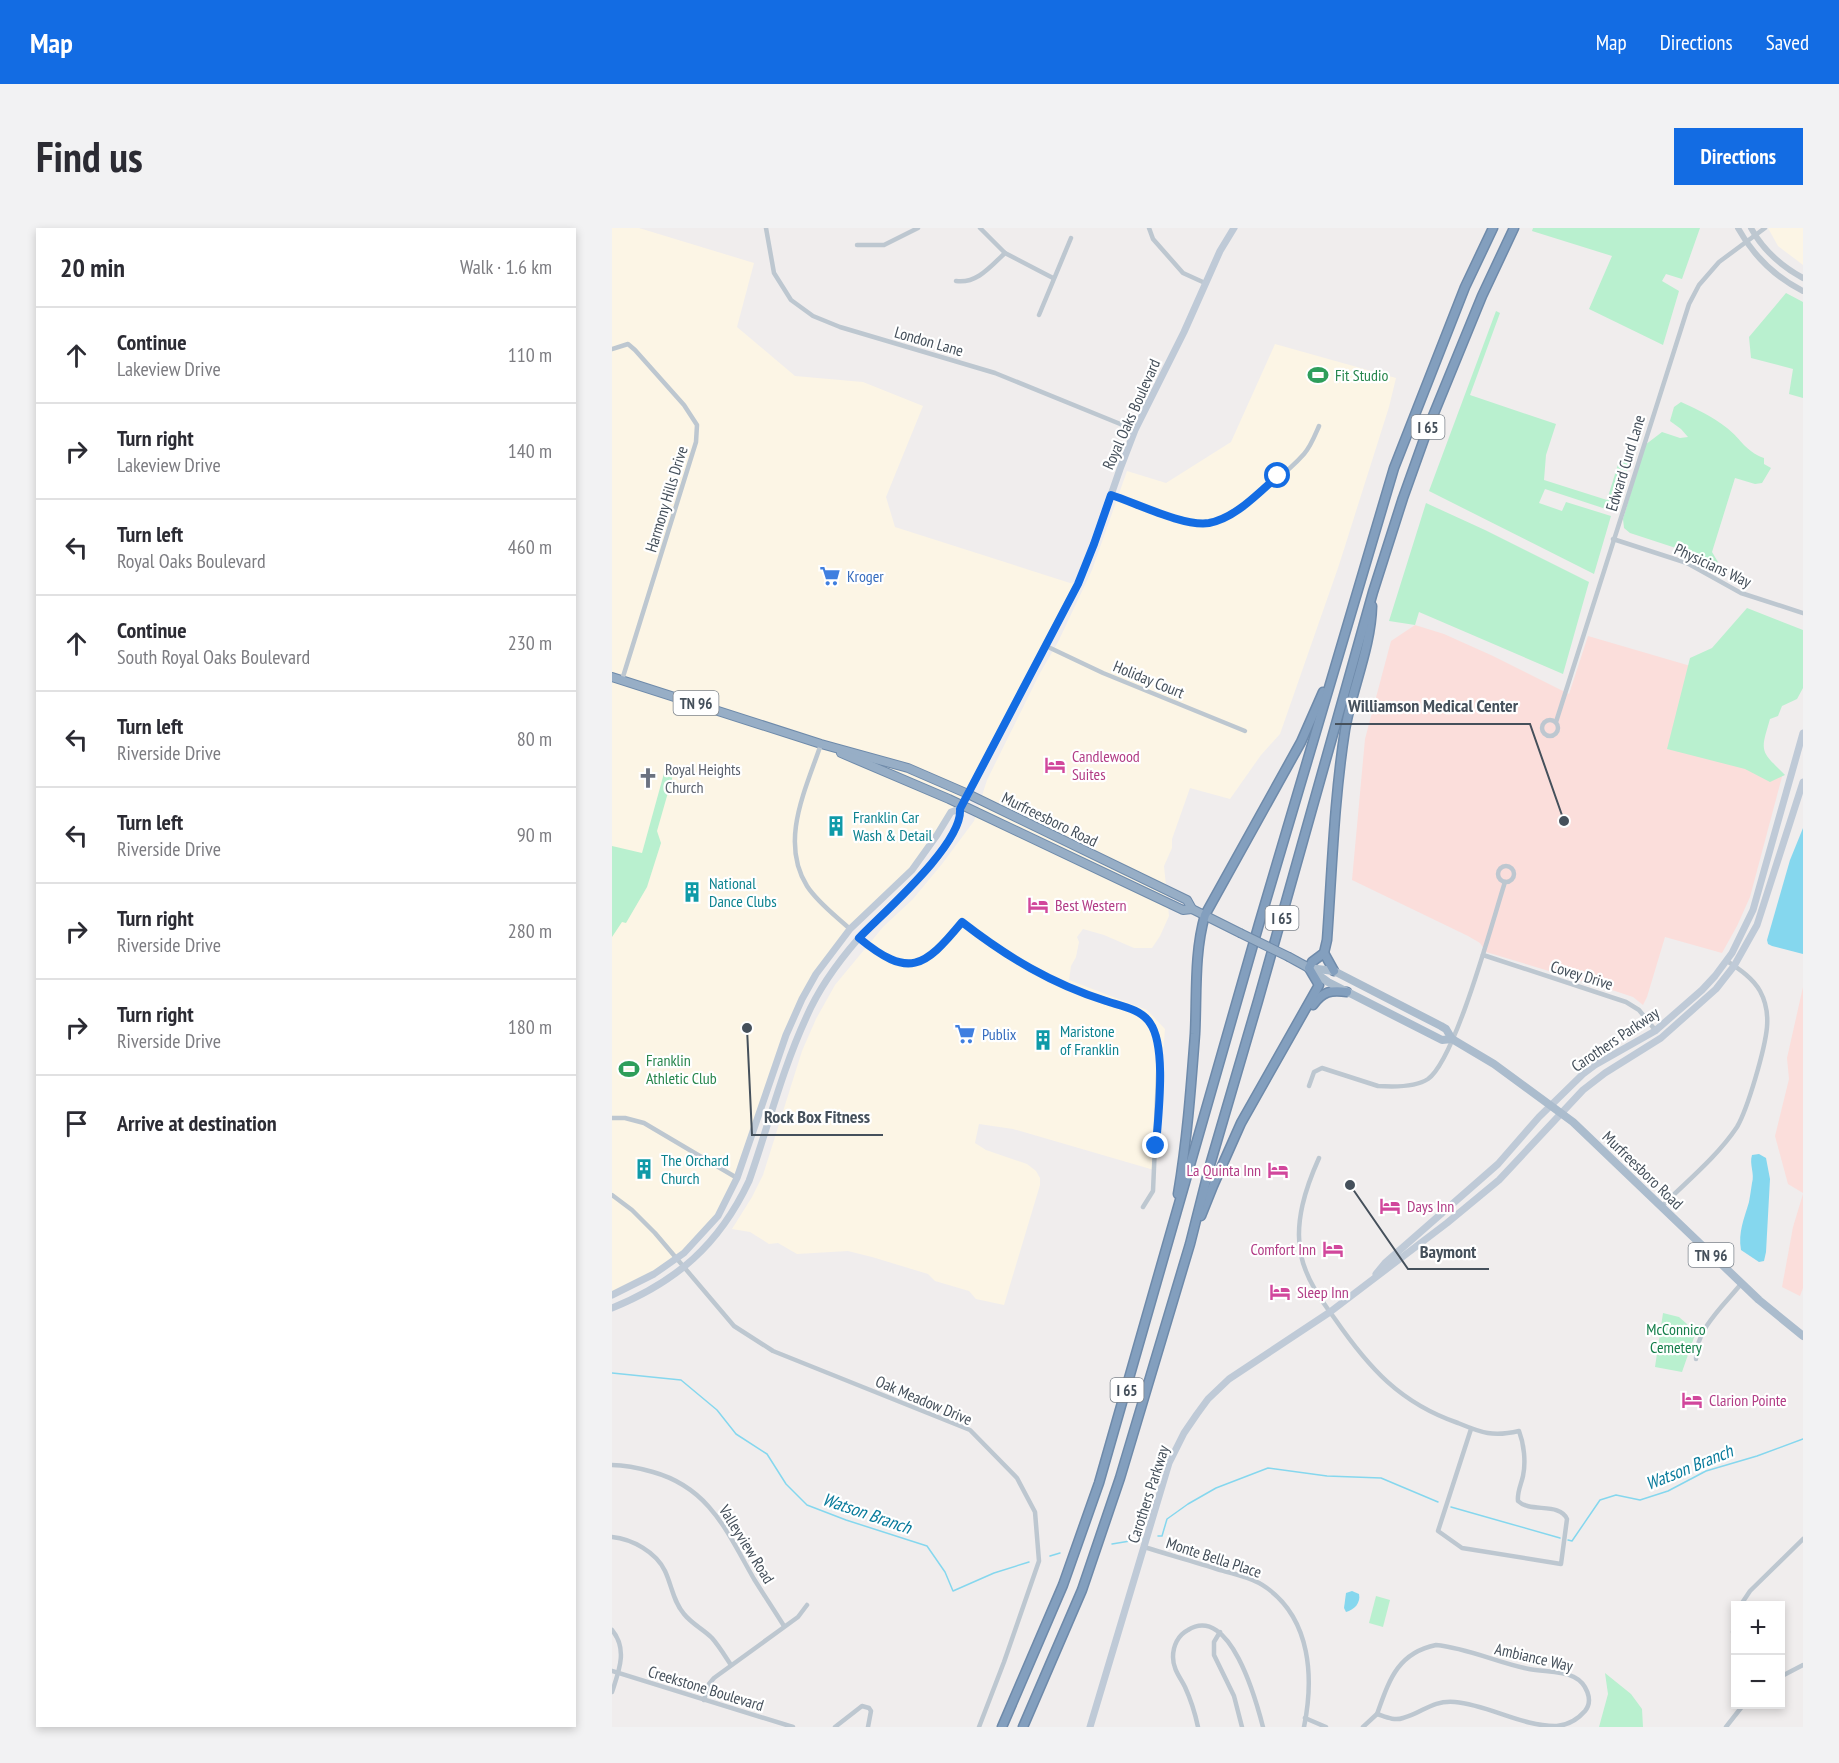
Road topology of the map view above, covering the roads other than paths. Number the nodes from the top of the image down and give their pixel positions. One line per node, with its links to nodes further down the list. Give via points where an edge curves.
1 (766, 228): 24 (street, London Lane, via 774,273 791,300 813,316 995,372)
2 (918, 228): 14 (street, via 884,245)
3 (980, 228): 15 (street)
4 (1149, 228): 19 (street, via 1183,273)
5 (1234, 228): 19 (main road, Royal Oaks Boulevard)
6 (1493, 228): 28 (highway, I 65, via 1465,286 1394,468)
7 (1514, 228): 27 (highway, I 65, via 1428,428)
8 (1738, 228): 13 (street)
9 (1751, 228): 11 (street)
10 (1765, 228): 11 (street, Edward Curd Lane)
11 (1755, 236): 13 (street, Edward Curd Lane); 17 (street, via 1780,263)
12 (1071, 238): 16 (street)
13 (1746, 242): 20 (street, via 1773,271); 26 (street, Edward Curd Lane, via 1706,276 1689,304)
14 (857, 245)
15 (1005, 253): 16 (street); 18 (street, via 979,276 966,283)
16 (1053, 278): 21 (street)
17 (1803, 278)
18 (956, 281)
19 (1205, 283): 24 (main road, Royal Oaks Boulevard)
20 (1803, 291)
21 (1039, 315)
22 (612, 349): 32 (street, Harmony Hills Drive, via 628,344 635,350 697,424 696,442)
23 (1318, 426): 25 (street, via 1304,454 1233,513 1209,523 1173,517)
24 (1136, 430): 25 (main road, Royal Oaks Boulevard)
25 (1111, 495): 30 (main road, Royal Oaks Boulevard, via 1078,584)
26 (1613, 539): 29 (street, Physicians Way, via 1687,563 1741,593); 33 (street, Edward Curd Lane)
27 (1373, 592): 45 (highway, via 1372,623 1339,771); 68 (highway, I 65)
28 (1351, 609): 42 (highway, via 1321,698 1301,742); 67 (highway, I 65)
29 (1803, 613)
30 (1046, 646): 34 (street, Holiday Court); 38 (main road, Royal Oaks Boulevard)
31 (612, 677): 32 (highway, Murfreesboro Road / TN 96)
32 (622, 680): 36 (highway, Murfreesboro Road / TN 96)
33 (1556, 722)
34 (1245, 731)
35 (1803, 733): 47 (main road, Carothers Parkway, via 1753,910)
36 (820, 744): 38 (highway, Murfreesboro Road / TN 96, via 908,768); 39 (highway, Murfreesboro Road / TN 96); 43 (street, via 796,821 795,857 807,887)
37 (1803, 782): 48 (main road, Carothers Parkway, via 1757,925)
38 (968, 794): 39 (main road, Royal Oaks Boulevard); 41 (highway, Murfreesboro Road / TN 96, via 1187,900)
39 (960, 807): 41 (highway, Murfreesboro Road / TN 96, via 1183,910); 43 (main road, via 951,812 907,876); 44 (main road, via 960,817 935,858)
40 (1504, 882): 46 (street)
41 (1192, 909): 42 (highway, Murfreesboro Road / TN 96)
42 (1204, 915): 49 (highway, Murfreesboro Road / TN 96, bridge); 67 (highway, via 1199,934 1186,1146)
43 (850, 930): 44 (main road); 61 (main road, via 802,999 782,1045)
44 (859, 938): 64 (street, via 883,957 909,964 930,957 962,922 1041,975 1145,1017 1156,1034 1159,1053 1153,1191); 70 (main road, via 827,980 806,1017 739,1203 717,1235)
45 (1324, 953): 49 (highway); 50 (highway)
46 (1483, 955): 53 (street, Covey Drive, via 1626,1002 1639,1010); 55 (street)
47 (1726, 961): 48 (street); 53 (main road, Carothers Parkway, via 1702,990)
48 (1734, 966): 54 (main road, Carothers Parkway, via 1704,1002); 65 (street, via 1760,990 1767,1010 1767,1027 1748,1102 1727,1140)
49 (1309, 968): 50 (main road, Murfreesboro Road); 51 (main road, Murfreesboro Road / TN 96); 52 (highway, via 1319,985)
50 (1334, 971): 55 (main road, Murfreesboro Road, via 1446,1029)
51 (1347, 992): 52 (highway, via 1324,992); 55 (main road, Murfreesboro Road / TN 96, via 1442,1040)
52 (1306, 1011): 68 (highway, via 1241,1124)
53 (1655, 1031): 54 (street, Covey Drive); 57 (main road, Carothers Parkway, via 1595,1065)
54 (1661, 1038): 58 (main road, Carothers Parkway, via 1594,1081)
55 (1452, 1039): 56 (street, via 1438,1068 1426,1080 1378,1086 1322,1068 1314,1072); 57 (main road, Murfreesboro Road / TN 96)
56 (1309, 1086)
57 (1552, 1105): 58 (main road, Murfreesboro Road / TN 96); 63 (main road, Carothers Parkway, via 1498,1164)
58 (1562, 1112): 65 (main road, Murfreesboro Road / TN 96); 66 (main road, Carothers Parkway, via 1499,1180)
59 (612, 1118): 61 (street, via 644,1123)
60 (1319, 1158): 75 (street, via 1300,1216 1300,1252 1311,1282)
61 (737, 1178): 69 (main road, via 718,1216)
62 (612, 1195): 69 (street, Oak Meadow Drive, via 643,1221)
63 (1454, 1203): 66 (street); 71 (main road, Carothers Parkway, via 1385,1263)
64 (1143, 1207)
65 (1661, 1207): 72 (main road, Murfreesboro Road / TN 96)
66 (1462, 1211): 71 (main road, Carothers Parkway)
67 (1172, 1233): 101 (highway, I 65, via 1099,1483 1063,1584)
68 (1190, 1245): 102 (highway, I 65, via 1104,1530)
69 (676, 1259): 70 (street, Oak Meadow Drive); 73 (main road)
70 (684, 1268): 74 (main road, via 637,1298); 100 (street, Oak Meadow Drive, via 734,1326 773,1351 970,1430 1017,1478 1035,1512 1039,1561)
71 (1371, 1281): 75 (main road, Carothers Parkway)
72 (1741, 1284): 76 (main road, Murfreesboro Road / TN 96); 77 (street, via 1707,1324)
73 (612, 1295)
74 (612, 1308)
75 (1330, 1312): 78 (street, via 1365,1360 1389,1384 1439,1417); 82 (main road, Carothers Parkway, via 1229,1379 1208,1399 1172,1457)
76 (1803, 1336)
77 (1696, 1359)
78 (1472, 1429): 78 (street, via 1438,1532 1462,1548 1562,1564 1565,1515 1518,1501 1524,1474 1519,1431 1499,1436)
79 (612, 1465): 85 (street, Valleyview Road, via 661,1474 703,1498 727,1530)
80 (612, 1537): 88 (street, via 630,1540 656,1558 683,1613 712,1639)
81 (1803, 1539): 83 (street)
82 (1144, 1547): 96 (street, Monte Bella Place, via 1248,1579 1266,1587 1289,1609 1299,1626 1307,1664); 103 (main road, Carothers Parkway)
83 (1743, 1601)
84 (807, 1605): 85 (street)
85 (784, 1626): 88 (street)
86 (612, 1630): 90 (street, via 621,1648 621,1664)
87 (1220, 1632): 104 (street, via 1200,1625 1190,1628 1180,1635 1173,1656); 105 (street, via 1214,1642 1214,1655 1234,1696); 106 (street, via 1250,1684)
88 (731, 1665): 93 (street, via 709,1684)
89 (1803, 1665): 91 (street)
90 (615, 1672): 92 (street); 93 (street, Creekstone Boulevard)
91 (1785, 1674)
92 (612, 1692)
93 (704, 1700): 97 (street, Creekstone Boulevard)
94 (1740, 1709): 110 (street)
95 (1377, 1714): 95 (street, Ambiance Way, via 1390,1680 1404,1659 1422,1648 1436,1646 1575,1677 1585,1686 1589,1698 1587,1709 1577,1719 1559,1726 1455,1702 1433,1704 1404,1718); 109 (street, Ambiance Way)
96 (1305, 1718): 107 (street, Monte Bella Place); 108 (street)
97 (793, 1727)
98 (835, 1727): 99 (street, via 862,1706 871,1711)
99 (868, 1727)
100 (979, 1727)
101 (1002, 1727)
102 (1023, 1727)
103 (1090, 1727)
104 (1198, 1727)
105 (1242, 1727)
106 (1263, 1727)
107 (1304, 1727)
108 (1326, 1727)
109 (1363, 1727)
110 (1726, 1727)

